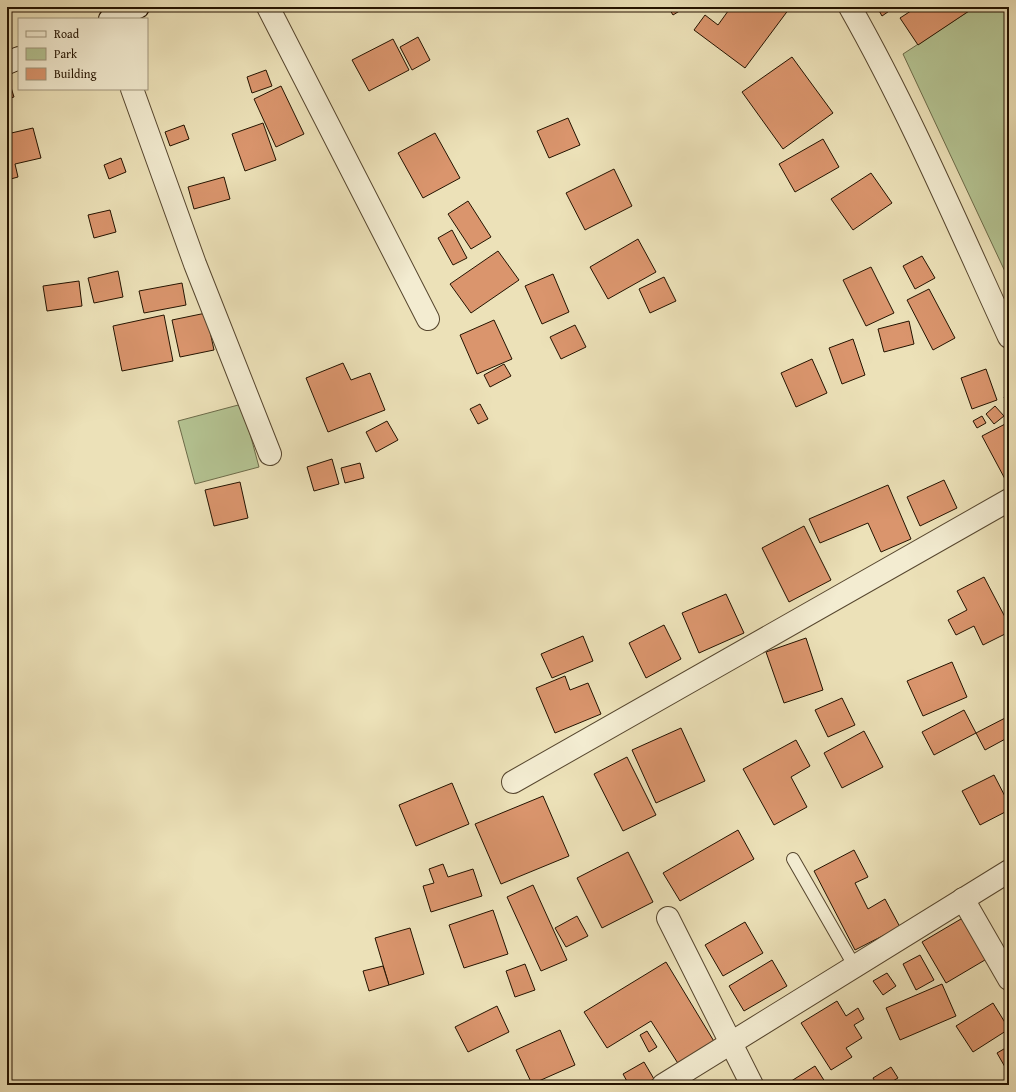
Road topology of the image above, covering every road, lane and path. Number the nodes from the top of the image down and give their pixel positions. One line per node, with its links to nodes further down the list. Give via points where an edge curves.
1 (138, 7): 4 (street)
2 (268, 7): 8 (street)
3 (850, 7): 9 (street, via 874,49 913,129)
4 (112, 18)
5 (18, 58): 6 (street)
6 (7, 63)
7 (132, 90): 10 (street, via 194,264)
8 (428, 319)
9 (1009, 337)
10 (270, 454)
11 (1009, 500): 12 (street)
12 (513, 782)
13 (793, 859): 17 (lane)
14 (1009, 871): 15 (street)
15 (963, 900): 17 (street); 18 (street)
16 (668, 918): 19 (street)
17 (855, 967): 19 (street)
18 (1009, 979)
19 (730, 1044): 20 (street); 21 (street)
20 (663, 1085)
21 (752, 1085)

